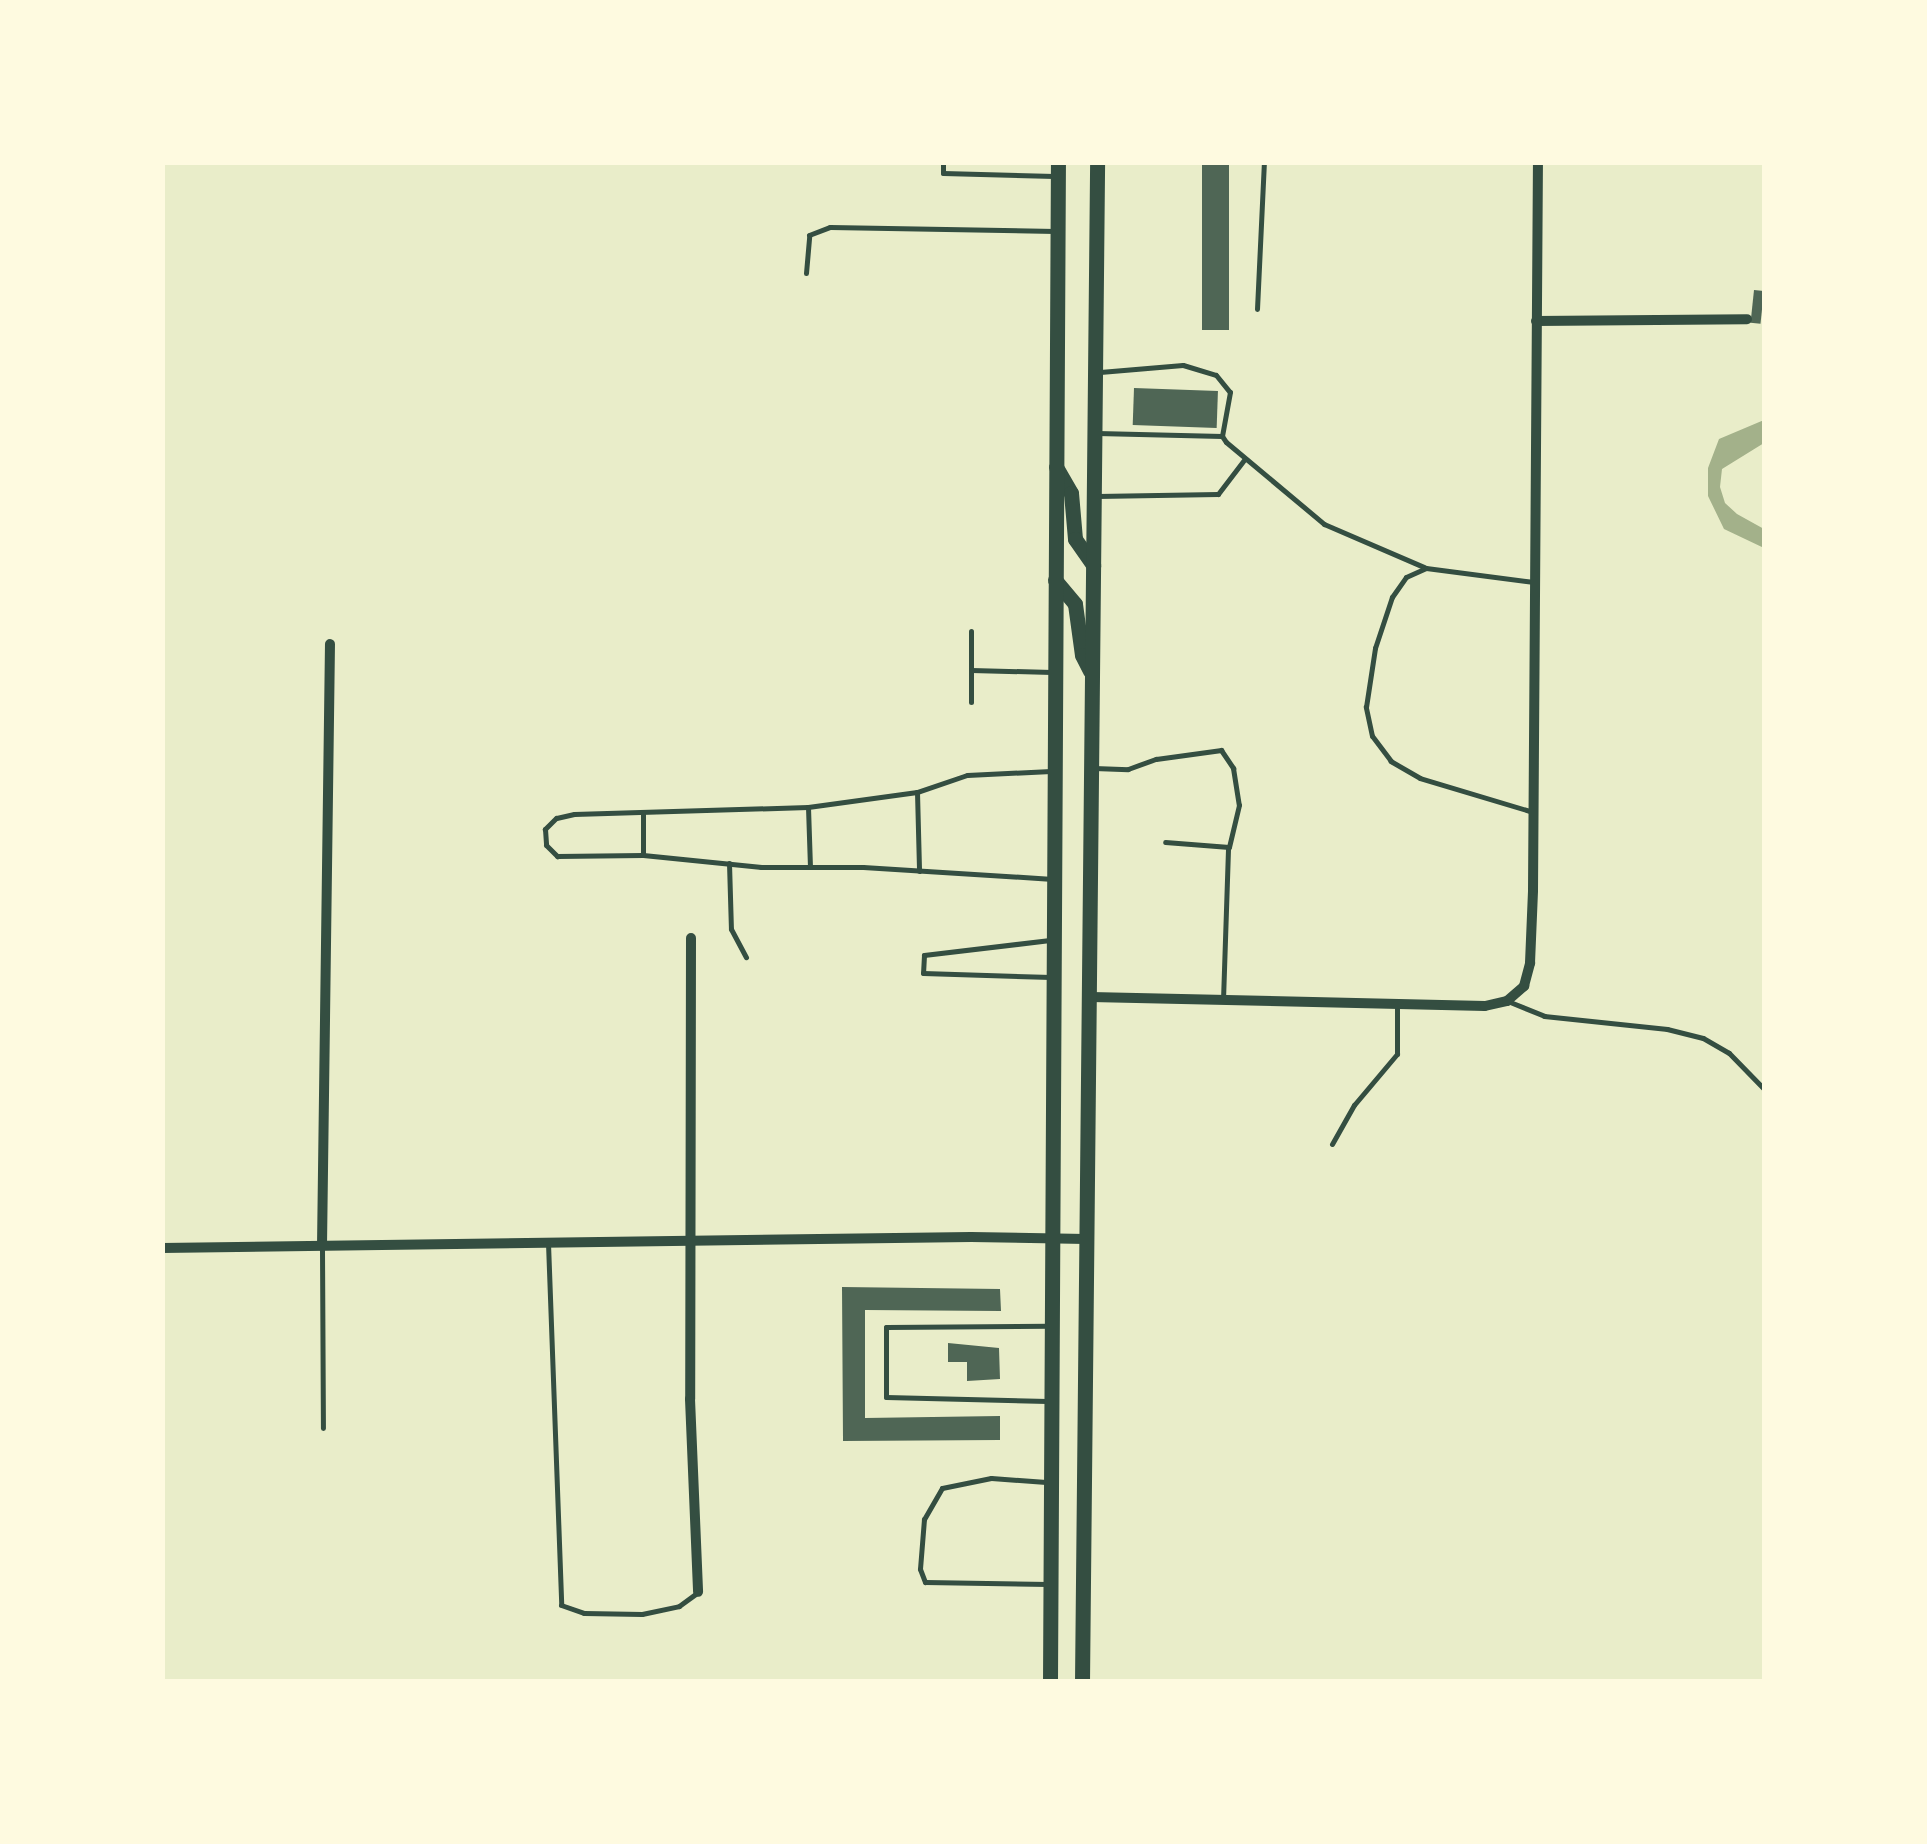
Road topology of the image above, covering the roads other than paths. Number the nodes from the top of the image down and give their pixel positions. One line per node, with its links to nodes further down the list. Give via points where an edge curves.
1 (944, 162): 5 (lane, via 943,173)
2 (1097, 162): 11 (main road)
3 (1264, 162): 8 (lane)
4 (1538, 162): 10 (street)
5 (1058, 169): 6 (main road)
6 (1058, 231): 7 (lane, via 830,226 809,236); 15 (main road)
7 (806, 273)
8 (1257, 309)
9 (1747, 319): 10 (street)
10 (1536, 321): 20 (street)
11 (1097, 372): 12 (main road); 13 (lane, via 1184,365 1216,375 1230,392)
12 (1097, 433): 13 (lane); 16 (main road)
13 (1222, 436): 14 (lane)
14 (1244, 458): 16 (lane, via 1218,494); 18 (lane, via 1324,524)
15 (1056, 467): 17 (main road, via 1071,493 1075,539); 19 (main road)
16 (1094, 496): 17 (main road)
17 (1094, 565): 25 (main road)
18 (1426, 568): 20 (lane); 31 (lane, via 1406,576 1392,597 1375,648 1366,707 1372,736 1391,762 1420,778)
19 (1055, 580): 24 (main road); 25 (main road, via 1075,604 1082,655)
20 (1534, 582): 31 (street)
21 (971, 631): 23 (lane)
22 (330, 644): 54 (street)
23 (971, 670): 24 (lane); 26 (lane)
24 (1055, 672): 28 (main road)
25 (1092, 674): 27 (main road)
26 (971, 702)
27 (1088, 768): 34 (lane, via 1128,769 1221,750 1234,768 1239,804); 44 (main road)
28 (1054, 771): 29 (lane, via 967,775); 39 (main road)
29 (917, 792): 30 (lane); 38 (lane)
30 (808, 806): 32 (lane); 37 (lane)
31 (1533, 812): 46 (street, via 1530,963 1524,986)
32 (643, 813): 35 (lane); 35 (lane, via 574,814 545,829 546,845 557,856)
33 (1165, 842): 34 (lane)
34 (1228, 847): 45 (lane)
35 (644, 855): 36 (lane)
36 (729, 863): 37 (lane); 42 (lane, via 730,930)
37 (810, 867): 38 (lane)
38 (919, 871): 39 (lane)
39 (1054, 879): 41 (main road)
40 (691, 938): 52 (street)
41 (1053, 939): 43 (main road); 43 (lane, via 924,954 923,973)
42 (746, 957)
43 (1052, 977): 51 (main road)
44 (1091, 997): 45 (street); 50 (main road)
45 (1222, 1000): 47 (street)
46 (1507, 1001): 47 (street); 48 (lane, via 1544,1016 1702,1038 1729,1052)
47 (1398, 1005): 49 (lane, via 1397,1054)
48 (1764, 1089)
49 (1332, 1144)
50 (1086, 1239): 51 (street); 63 (main road)
51 (1054, 1240): 52 (street); 56 (main road)
52 (690, 1241): 53 (street); 61 (street)
53 (548, 1243): 54 (street); 61 (lane, via 561,1605 584,1613 642,1614 678,1606)
54 (322, 1246): 55 (street); 58 (lane)
55 (162, 1248)
56 (1052, 1326): 57 (main road); 57 (lane, via 886,1328 886,1397)
57 (1052, 1401): 59 (main road)
58 (323, 1428)
59 (1050, 1482): 60 (main road); 60 (lane, via 991,1478 942,1488 924,1519 920,1570 926,1582)
60 (1050, 1584): 62 (main road)
61 (698, 1592)
62 (1050, 1682)
63 (1082, 1682)

